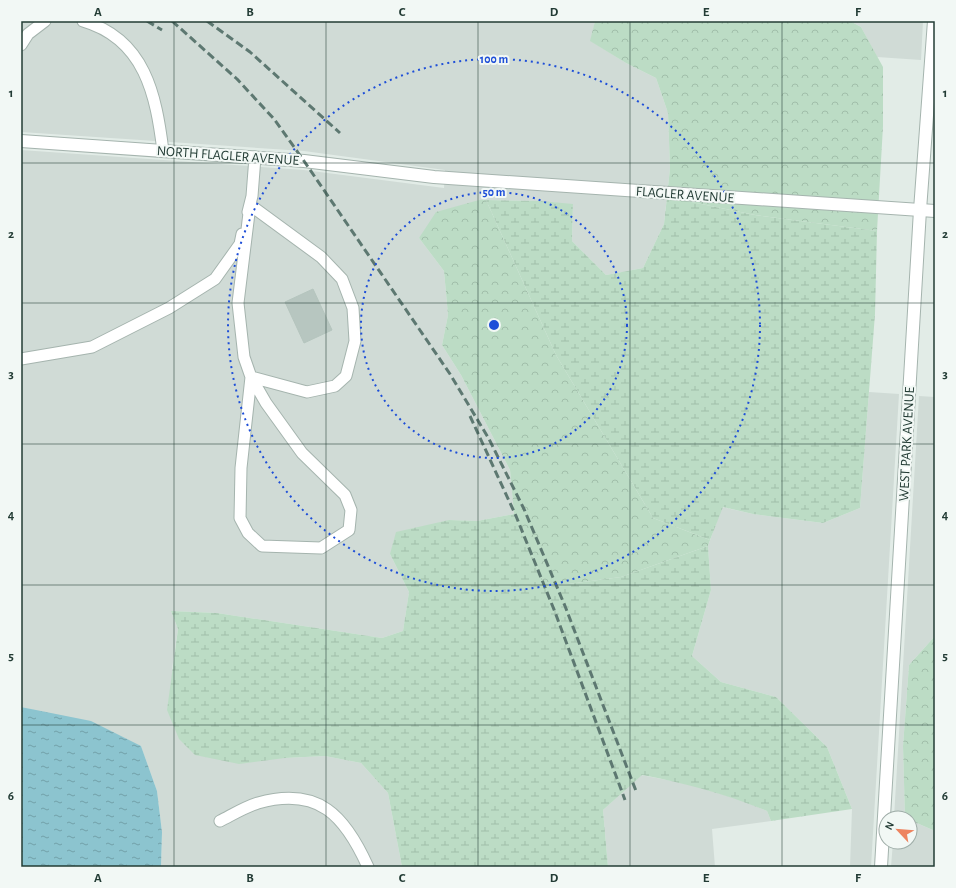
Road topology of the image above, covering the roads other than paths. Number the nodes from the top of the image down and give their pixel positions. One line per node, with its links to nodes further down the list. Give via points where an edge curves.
1 (45, 21): 4 (lane, via 28,34)
2 (83, 21): 6 (lane, via 120,39 139,62 150,84)
3 (934, 21): 10 (street, WEST PARK AVENUE)
4 (21, 45)
5 (21, 141): 6 (street, NORTH FLAGLER AVENUE)
6 (164, 151): 7 (street, NORTH FLAGLER AVENUE)
7 (255, 157): 8 (street, NORTH FLAGLER AVENUE, via 304,160); 9 (lane)
8 (434, 177): 10 (street, FLAGLER AVENUE)
9 (250, 205): 12 (lane, via 240,244 215,279 169,308 92,347); 13 (lane, via 238,303 244,358); 13 (lane, via 321,257 342,279 353,308 355,341 346,376 335,386 307,392)
10 (920, 210): 11 (street, FLAGLER AVENUE); 16 (street, WEST PARK AVENUE)
11 (935, 211)
12 (21, 359)
13 (251, 377): 13 (lane, via 241,468 240,518 248,533 262,546 321,548 349,530 351,510 345,495 302,453 266,403)
14 (220, 821): 15 (lane, via 257,803 285,798 306,799 338,817 350,831)
15 (368, 867)
16 (881, 867)

